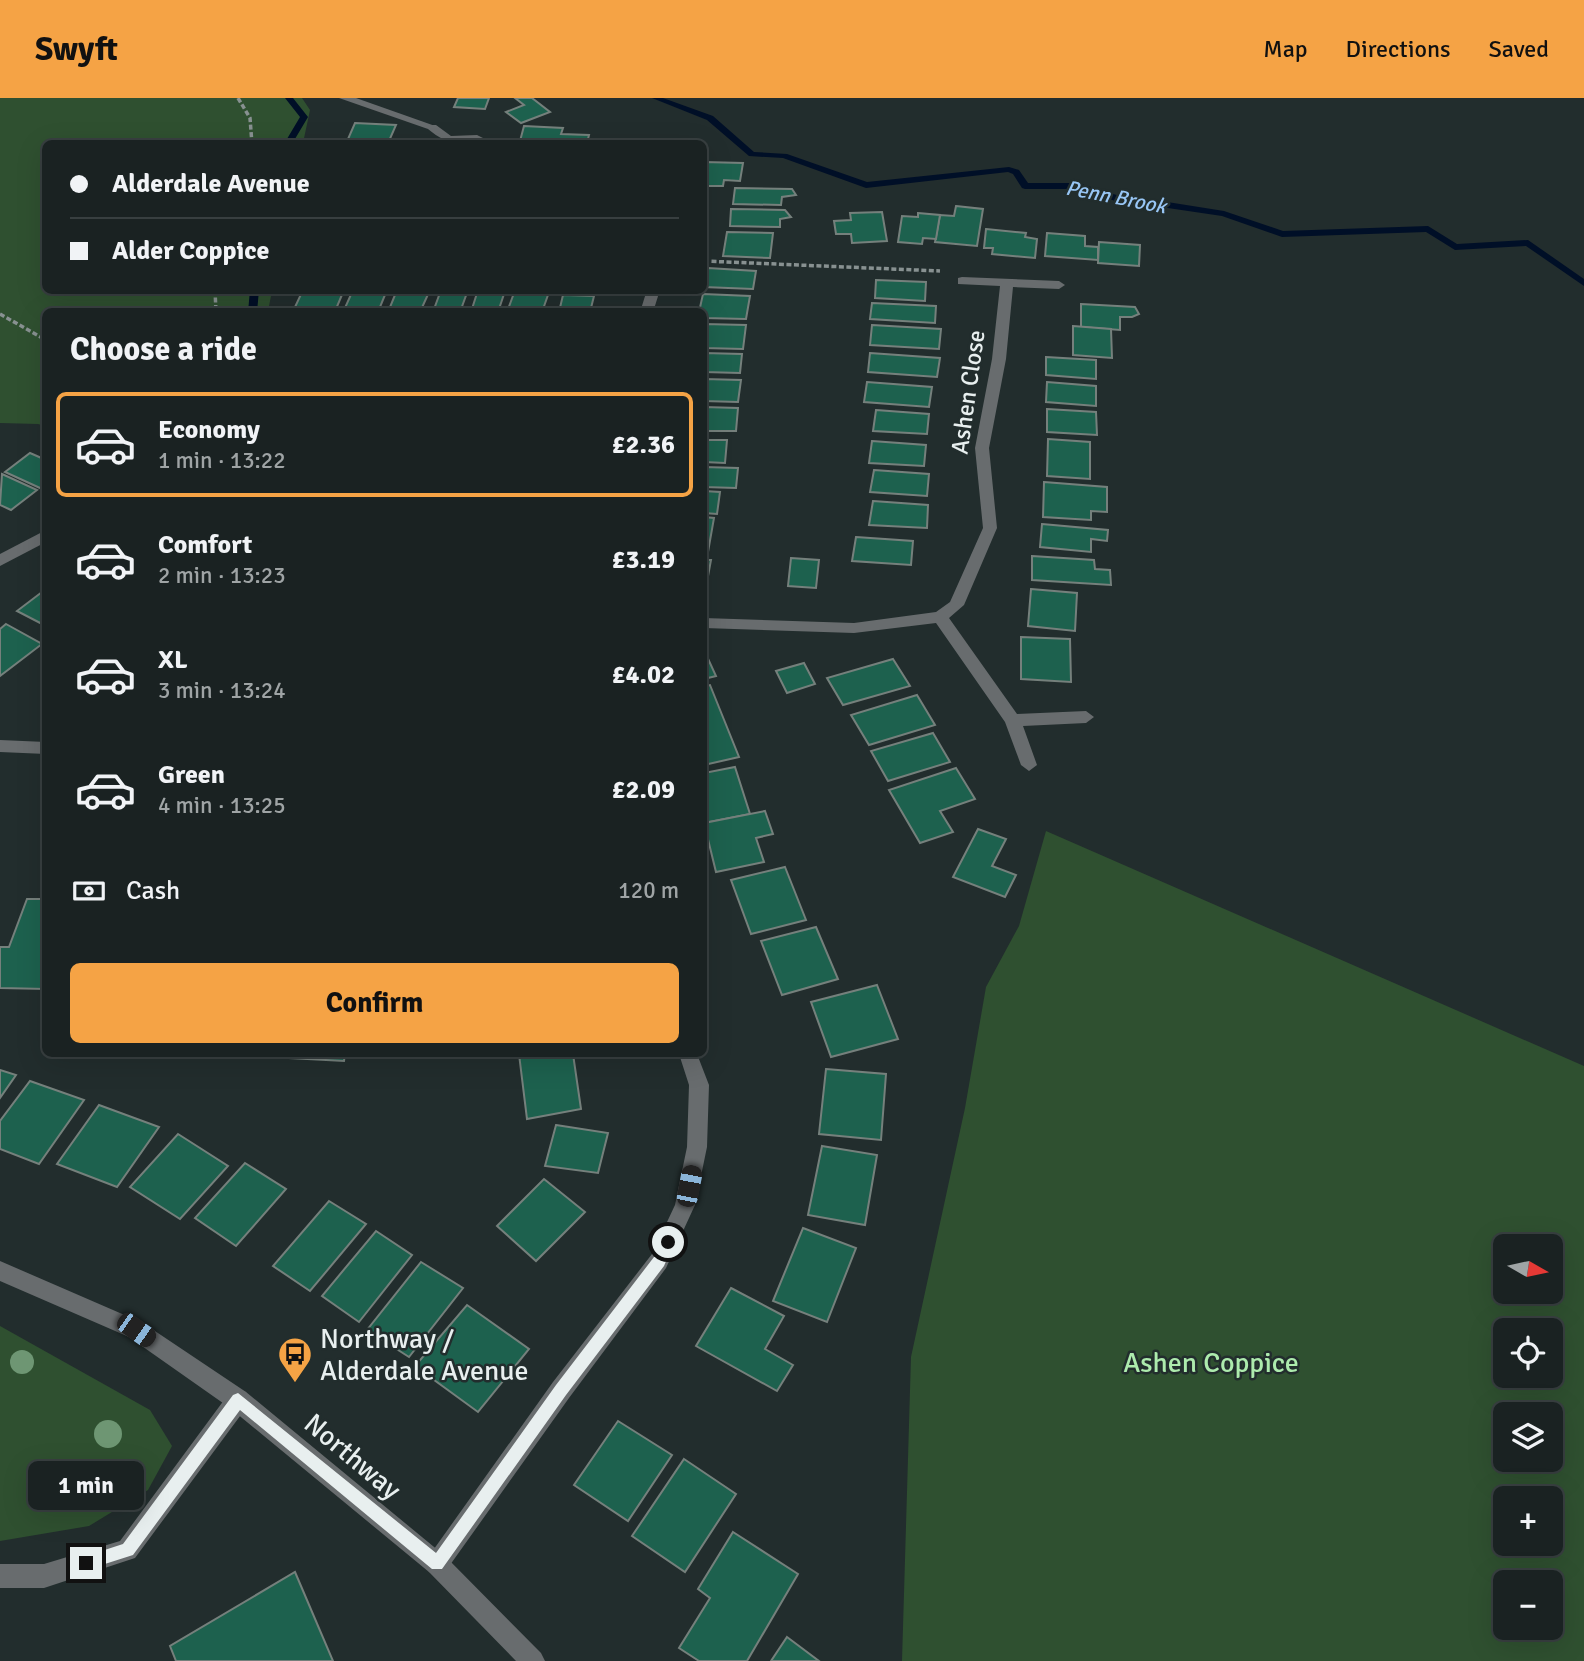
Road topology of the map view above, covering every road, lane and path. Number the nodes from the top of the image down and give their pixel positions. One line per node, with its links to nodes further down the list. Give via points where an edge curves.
1 (238, 98): 4 (path, via 250,118)
2 (345, 98): 5 (street, via 432,127)
3 (477, 138): 6 (street)
4 (252, 140)
5 (445, 140)
6 (462, 140)
7 (707, 261): 8 (path, via 952,272)
8 (962, 281): 9 (street)
9 (1007, 284): 10 (street); 15 (street, Ashen Close, via 982,448 990,528 956,605)
10 (1059, 285)
11 (0, 314): 12 (path)
12 (42, 338)
13 (42, 537): 14 (street)
14 (0, 561)
15 (940, 617): 16 (street, via 854,628); 18 (street)
16 (707, 623)
17 (1086, 717): 18 (street)
18 (1013, 720): 21 (street)
19 (0, 746): 20 (street)
20 (42, 748)
21 (1029, 765)
22 (689, 1057): 25 (street, via 699,1085 697,1147 685,1205 659,1261)
23 (0, 1271): 24 (street, Northway, via 136,1330)
24 (238, 1400): 25 (street, Northway); 26 (street, via 127,1550 44,1576)
25 (437, 1564): 27 (street, Northway)
26 (0, 1576)
27 (533, 1661)

